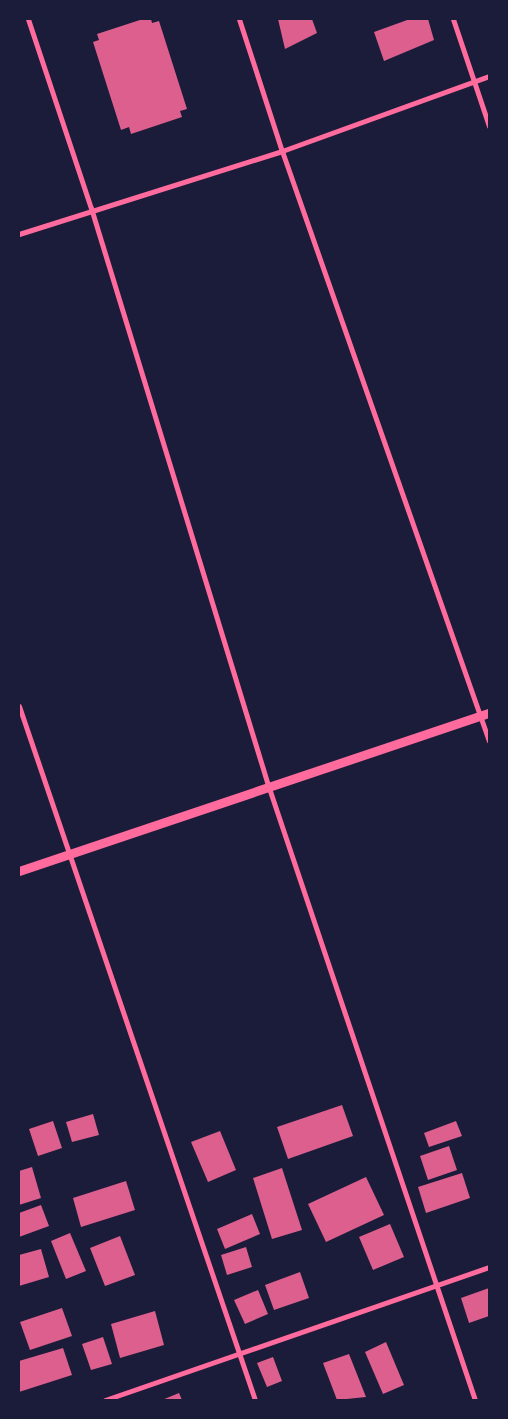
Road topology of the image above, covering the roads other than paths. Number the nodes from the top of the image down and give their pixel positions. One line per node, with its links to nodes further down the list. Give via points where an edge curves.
1 (28, 19): 8 (street)
2 (239, 19): 7 (street)
3 (453, 19): 5 (street)
4 (489, 76): 5 (street)
5 (474, 81): 6 (street); 7 (street)
6 (489, 126)
7 (282, 150): 8 (street); 11 (street)
8 (91, 208): 9 (street); 13 (street)
9 (19, 234)
10 (19, 706): 14 (street)
11 (485, 714): 12 (street); 13 (street)
12 (489, 741)
13 (268, 785): 14 (street); 17 (street)
14 (71, 853): 15 (street); 18 (street)
15 (19, 871)
16 (489, 1267): 17 (street)
17 (438, 1283): 18 (street); 21 (street)
18 (240, 1354): 19 (street); 20 (street)
19 (105, 1400)
20 (255, 1400)
21 (475, 1400)

